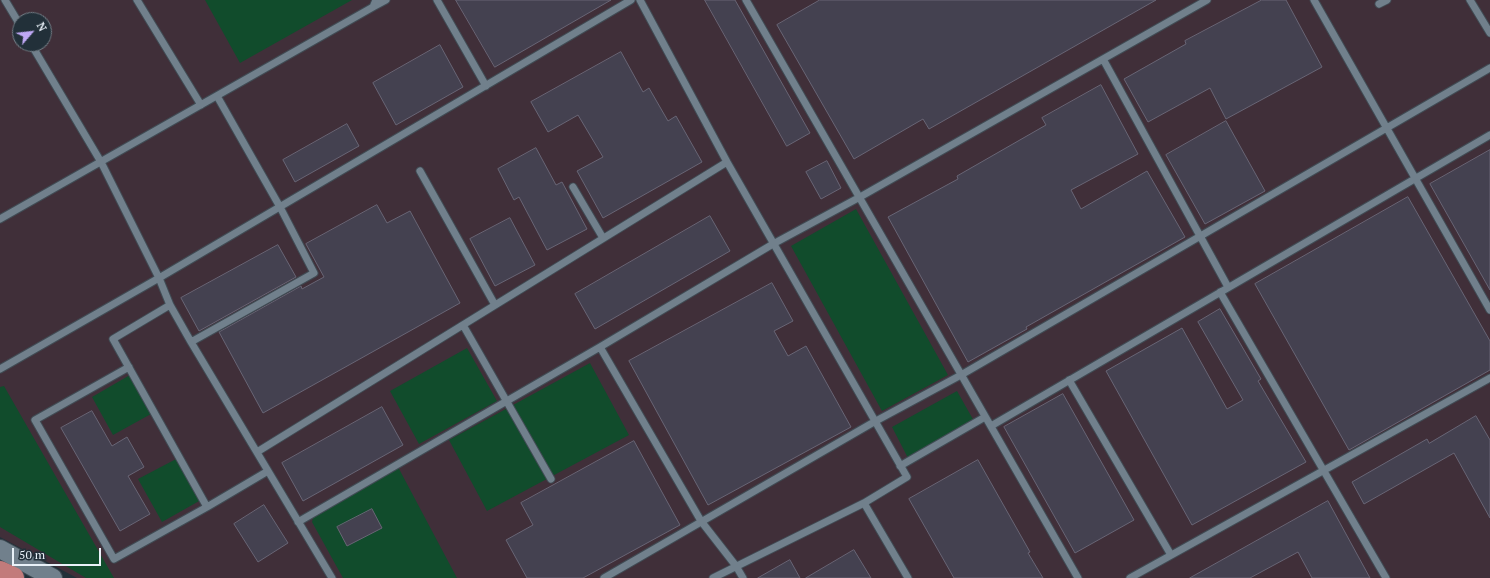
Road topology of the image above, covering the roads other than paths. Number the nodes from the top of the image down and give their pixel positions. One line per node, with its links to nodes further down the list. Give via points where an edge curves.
1 (5, 0): 14 (lane)
2 (137, 0): 21 (lane)
3 (386, 0): 12 (lane)
4 (437, 0): 19 (lane)
5 (631, 0): 19 (lane)
6 (640, 0): 25 (lane)
7 (746, 0): 29 (lane)
8 (1207, 0): 17 (lane)
9 (1314, 0): 22 (lane)
10 (1387, 0): 13 (lane)
11 (1470, 0): 15 (lane)
12 (375, 4): 20 (lane)
13 (1379, 4)
14 (12, 12)
15 (1490, 33)
16 (36, 52): 24 (lane)
17 (1103, 59): 29 (lane); 32 (lane)
18 (1490, 68): 22 (lane)
19 (486, 86): 30 (lane)
20 (217, 96): 21 (lane); 30 (lane)
21 (201, 105): 24 (lane)
22 (1387, 128): 27 (lane); 32 (lane)
23 (1490, 135): 27 (lane)
24 (101, 162): 31 (lane); 35 (lane)
25 (727, 162): 33 (lane); 34 (lane)
26 (420, 171): 39 (lane)
27 (1416, 178): 36 (lane); 40 (lane)
28 (573, 186): 33 (lane)
29 (860, 197): 34 (lane); 46 (lane)
30 (280, 207): 35 (lane); 42 (lane, via 314,272)
31 (0, 219)
32 (1200, 236): 36 (lane); 46 (lane)
33 (603, 238): 39 (lane)
34 (773, 244): 43 (lane); 51 (lane)
35 (159, 278): 38 (lane); 45 (lane)
36 (1228, 287): 37 (lane)
37 (1220, 292): 48 (lane); 56 (lane)
38 (170, 305): 42 (lane); 44 (lane, via 113,339)
39 (495, 305): 41 (lane)
40 (1490, 310)
41 (463, 325): 49 (lane); 53 (lane)
42 (191, 342): 53 (lane)
43 (600, 347): 49 (lane); 60 (lane)
44 (129, 367): 59 (lane); 59 (lane, via 35,420 114,559)
45 (0, 369)
46 (961, 375): 50 (lane); 51 (lane)
47 (1490, 378): 56 (lane)
48 (1069, 380): 52 (lane); 63 (lane)
49 (506, 402): 57 (lane); 61 (lane)
50 (986, 417): 52 (lane); 54 (lane)
51 (874, 422): 54 (lane); 60 (lane)
52 (991, 426): 73 (lane)
53 (257, 452): 55 (lane)
54 (900, 466): 58 (lane, via 907,477)
55 (268, 470): 59 (lane); 61 (lane)
56 (1324, 470): 63 (lane); 75 (lane)
57 (551, 479)
58 (864, 503): 64 (lane); 72 (lane)
59 (207, 506)
60 (702, 521): 64 (lane); 69 (lane)
61 (298, 522): 68 (lane)
62 (0, 549): 67 (street)
63 (1171, 555): 74 (lane)
64 (736, 566): 70 (lane); 71 (lane)
65 (0, 572): 66 (highway)
66 (13, 578)
67 (54, 578)
68 (332, 578)
69 (604, 578)
70 (713, 578)
71 (743, 578)
72 (908, 578)
73 (1078, 578)
74 (1130, 578)
75 (1386, 578)

